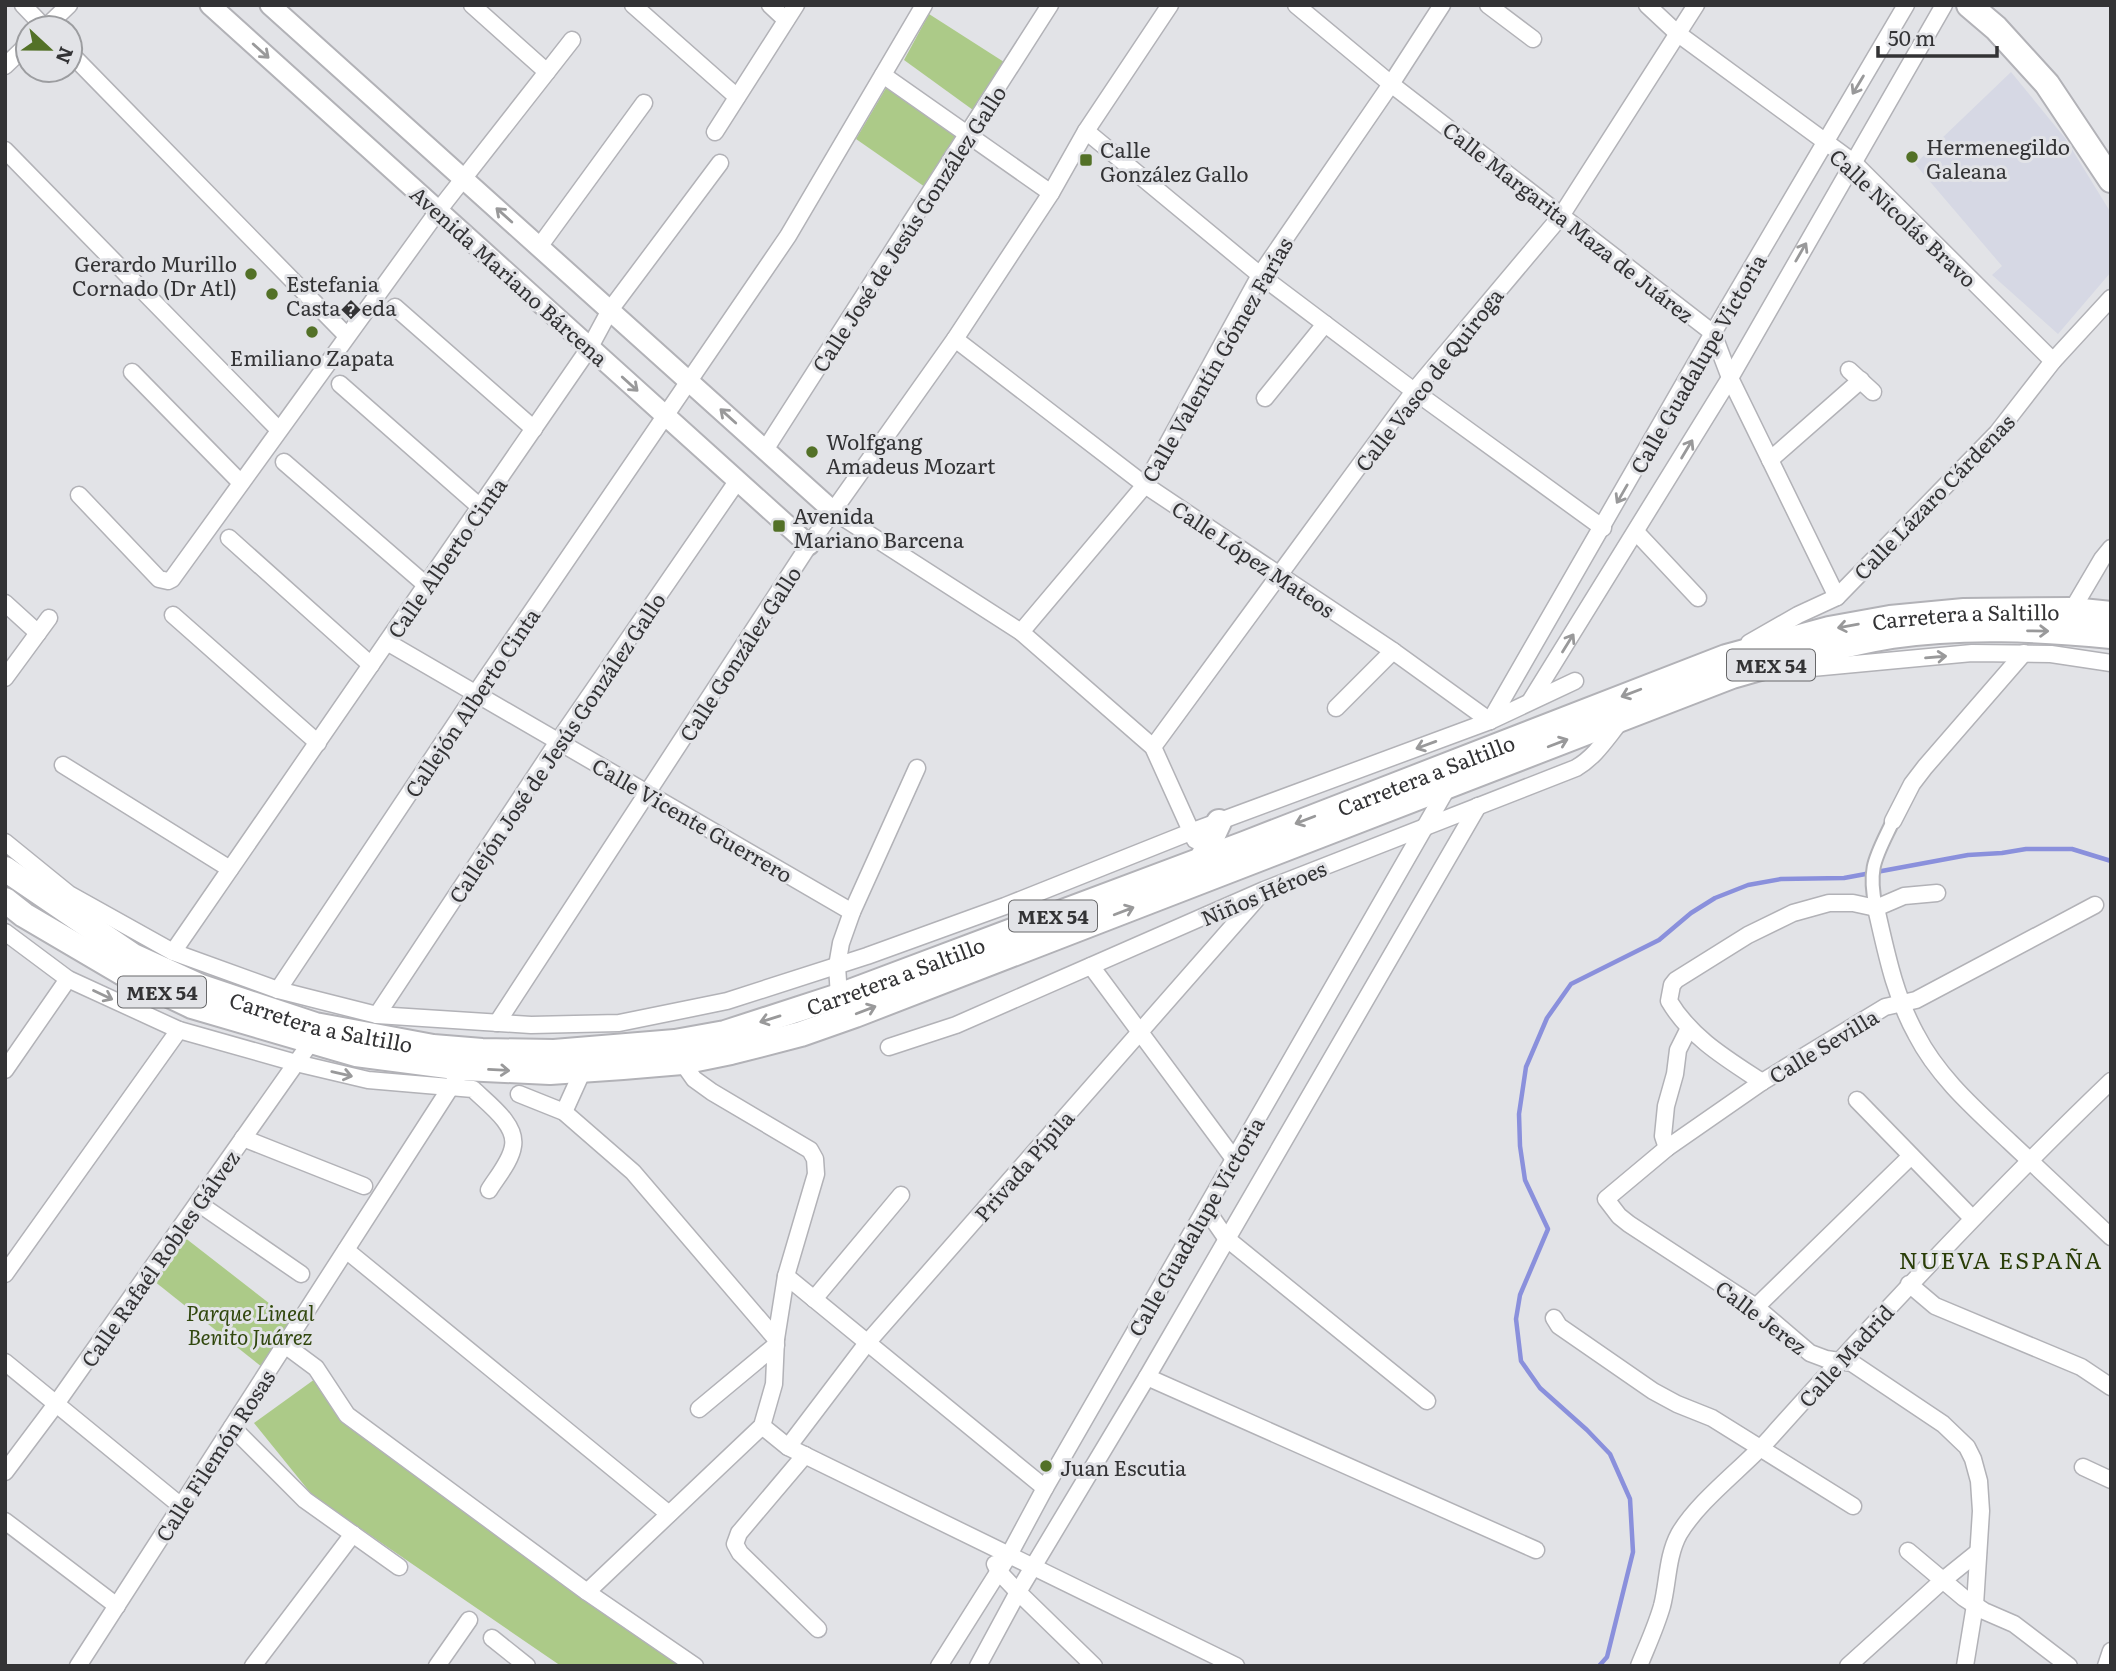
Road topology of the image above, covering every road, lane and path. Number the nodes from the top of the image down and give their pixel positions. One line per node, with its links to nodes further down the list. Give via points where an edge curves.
1 (210, 5): 38 (street, Avenida Mariano Bárcena, one-way to 38)
2 (270, 5): 35 (street, Avenida Mariano Bárcena)
3 (472, 5): 23 (street)
4 (633, 5): 26 (street)
5 (770, 5): 18 (street)
6 (796, 5): 18 (street)
7 (924, 5): 24 (street)
8 (1050, 5): 30 (street, Calle José de Jesús González Gallo)
9 (1170, 5): 28 (street, Calle González Gallo)
10 (1296, 5): 25 (street, Calle Margarita Maza de Juárez)
11 (1442, 5): 25 (street, Calle Valentín Gómez Farías)
12 (1488, 5): 20 (street)
13 (1647, 5): 19 (street, Calle Nicolás Bravo)
14 (1696, 5): 19 (street, Calle Vasco de Quiroga)
15 (1906, 5): 31 (street, Calle Guadalupe Victoria, one-way to 31)
16 (1944, 5): 33 (street, Calle Guadalupe Victoria)
17 (1969, 5): 36 (main road, via 2047,84)
18 (786, 20): 26 (street)
19 (1676, 33): 31 (street, Calle Nicolás Bravo); 39 (street, Calle Vasco de Quiroga)
20 (1533, 39)
21 (572, 40): 23 (street)
22 (84, 67): 47 (street)
23 (547, 72): 35 (street)
24 (883, 75): 30 (street); 53 (street, via 789,236)
25 (1391, 84): 39 (street, Calle Margarita Maza de Juárez); 41 (street, Calle Valentín Gómez Farías)
26 (737, 97): 29 (street)
27 (643, 103): 40 (street)
28 (1086, 131): 37 (street, Calle González Gallo); 41 (street)
29 (715, 132)
30 (968, 135): 37 (street); 61 (street, Calle José de Jesús González Gallo)
31 (1825, 142): 33 (street, Calle Nicolás Bravo); 46 (street, Calle Guadalupe Victoria)
32 (5, 150): 60 (street)
33 (1853, 162): 50 (street, Calle Nicolás Bravo); 52 (street, Calle Guadalupe Victoria, one-way to 33)
34 (720, 163): 44 (street, Calle Alberto Cinta)
35 (463, 178): 38 (street); 40 (street, Avenida Mariano Bárcena, one-way to 35)
36 (2111, 180)
37 (1051, 193): 48 (street, Calle González Gallo)
38 (439, 211): 47 (street); 49 (street, Avenida Mariano Bárcena)
39 (1560, 216): 46 (street, Calle Margarita Maza de Juárez); 55 (street, Calle Vasco de Quiroga)
40 (539, 247): 44 (street, Avenida Mariano Bárcena)
41 (1260, 275): 45 (street); 66 (street, Calle Valentín Gómez Farías)
42 (2111, 298): 50 (street, Calle Lázaro Cárdenas)
43 (395, 307): 59 (street)
44 (610, 310): 49 (street, Calle Alberto Cinta); 53 (street, Avenida Mariano Bárcena)
45 (1325, 324): 55 (street); 57 (street)
46 (1713, 333): 52 (street, Calle Margarita Maza de Juárez); 70 (street, Calle Guadalupe Victoria, one-way to 70)
47 (347, 336): 60 (street)
48 (955, 340): 66 (street, Calle López Mateos); 69 (street, Calle González Gallo)
49 (590, 347): 58 (street, Avenida Mariano Bárcena, one-way to 58); 59 (street, Calle Alberto Cinta)
50 (2053, 361): 77 (street, Calle Lázaro Cárdenas, via 1997,433)
51 (132, 372): 65 (street)
52 (1730, 378): 62 (street, Calle Margarita Maza de Juárez); 71 (street, Calle Guadalupe Victoria, one-way to 52)
53 (689, 382): 58 (street); 61 (street, Avenida Mariano Bárcena, one-way to 53)
54 (340, 384): 68 (street)
55 (1414, 391): 70 (street); 75 (street, Calle Vasco de Quiroga)
56 (1873, 392): 62 (street, via 1855,375)
57 (1265, 398)
58 (666, 415): 64 (street, Avenida Mariano Bárcena); 96 (street, Callejón Alberto Cinta)
59 (534, 429): 68 (street, Calle Alberto Cinta)
60 (279, 430): 65 (street)
61 (765, 450): 69 (street, Avenida Mariano Bárcena)
62 (1770, 460): 77 (street, Calle Margarita Maza de Juárez)
63 (284, 462): 76 (street)
64 (738, 480): 73 (street, Avenida Mariano Bárcena); 101 (street, Callejón José de Jesús González Gallo)
65 (241, 483): 67 (street, via 168,581 159,579)
66 (1145, 485): 75 (street, Calle López Mateos); 84 (street, Calle Valentín Gómez Farías)
67 (79, 495)
68 (480, 507): 76 (street, Calle Alberto Cinta)
69 (833, 511): 73 (street, Calle González Gallo); 84 (street)
70 (1603, 527): 100 (street, Calle Guadalupe Victoria)
71 (1637, 533): 78 (street); 97 (street, Calle Guadalupe Victoria, one-way to 71)
72 (229, 538): 92 (street)
73 (809, 545): 107 (street, Calle González Gallo)
74 (2111, 548): 80 (street)
75 (1279, 575): 88 (street, Calle López Mateos); 103 (street, Calle Vasco de Quiroga)
76 (426, 585): 87 (street, Calle Alberto Cinta)
77 (1837, 597): 90 (street, Calle Lázaro Cárdenas)
78 (1698, 598)
79 (5, 603): 85 (street)
80 (2072, 610): 81 (main road, Carretera a Saltillo / MEX 54); 90 (main road, Carretera a Saltillo / MEX 54, one-way to 90, via 1964,611 1890,618)
81 (2111, 614)
82 (173, 615): 102 (street)
83 (49, 618): 85 (street)
84 (1021, 632): 103 (street)
85 (38, 634): 94 (street)
86 (2111, 636): 93 (main road, Carretera a Saltillo / MEX 54, one-way to 86, via 1894,636 1969,630)
87 (387, 642): 92 (street, Calle Alberto Cinta); 96 (street, Calle Vicente Guerrero)
88 (1393, 651): 98 (street); 100 (street, Calle López Mateos)
89 (2024, 653): 91 (street); 93 (street, one-way to 89, via 1812,668 1972,653); 109 (street, via 1925,767)
90 (1726, 657): 114 (main road, Carretera a Saltillo / MEX 54, one-way to 114)
91 (2111, 663)
92 (371, 665): 102 (street, Calle Alberto Cinta)
93 (1770, 665): 99 (main road, Carretera a Saltillo / MEX 54)
94 (5, 678)
95 (1575, 681): 97 (street, Carretera a Saltillo)
96 (476, 693): 101 (street, Calle Vicente Guerrero); 129 (street, Callejón Alberto Cinta)
97 (1531, 700): 100 (street, Carretera a Saltillo)
98 (1336, 708)
99 (1623, 718): 106 (main road, Carretera a Saltillo / MEX 54, one-way to 99); 108 (street, Niños Héroes, via 1588,761)
100 (1490, 721): 110 (street, Carretera a Saltillo, one-way to 110)
101 (559, 740): 107 (street, Calle Vicente Guerrero); 132 (street, Callejón José de Jesús González Gallo)
102 (317, 743): 116 (street, Calle Alberto Cinta)
103 (1153, 747): 112 (street)
104 (63, 765): 116 (street)
105 (917, 768): 123 (street)
106 (1449, 785): 111 (street, Calle Guadalupe Victoria); 139 (main road, Carretera a Saltillo / MEX 54, one-way to 106, via 790,1037 855,1015)
107 (648, 792): 123 (street, Calle Vicente Guerrero); 133 (street, Calle González Gallo)
108 (1478, 806): 111 (street, Niños Héroes); 162 (street, Calle Guadalupe Victoria)
109 (1893, 821): 122 (street, via 1873,863)
110 (1219, 822): 112 (street, Carretera a Saltillo); 114 (main road)
111 (1425, 827): 117 (street, Niños Héroes); 152 (street, Calle Guadalupe Victoria)
112 (1193, 831): 114 (street); 127 (street, Carretera a Saltillo)
113 (5, 842): 120 (street, Carretera a Saltillo)
114 (1202, 860): 130 (main road, Carretera a Saltillo / MEX 54)
115 (5, 869): 120 (main road, Carretera a Saltillo / MEX 54)
116 (230, 869): 125 (street, Calle Alberto Cinta)
117 (1264, 890): 126 (street, Niños Héroes); 136 (street, Privada Pípila)
118 (1937, 893): 122 (street, via 1904,896)
119 (5, 900): 137 (main road, Carretera a Saltillo / MEX 54, via 121,972 180,1000)
120 (64, 901): 125 (street, Carretera a Saltillo); 130 (main road, Carretera a Saltillo / MEX 54, one-way to 120, via 725,1033 675,1042 554,1052 433,1047 315,1025 201,987 133,956)
121 (2095, 905): 131 (street, Calle Sevilla)
122 (1876, 908): 131 (street); 134 (street, via 1829,904 1793,913 1682,975 1672,985 1669,1001)
123 (852, 912): 127 (street)
124 (5, 932): 128 (street, Carretera a Saltillo)
125 (173, 952): 129 (street, Carretera a Saltillo)
126 (1091, 965): 136 (street); 138 (street, Niños Héroes, via 956,1025)
127 (837, 966): 130 (street); 133 (street, Carretera a Saltillo, via 727,1001 619,1023)
128 (68, 979): 135 (street, Carretera a Saltillo, one-way to 135); 141 (street)
129 (278, 990): 132 (street, Carretera a Saltillo)
130 (839, 996)
131 (1902, 1004): 145 (street, Calle Sevilla, via 1885,1007); 153 (street, via 1923,1046 1948,1080)
132 (377, 1015): 133 (street, Carretera a Saltillo)
133 (497, 1023)
134 (1689, 1028): 145 (street); 150 (street, via 1678,1050 1666,1106 1663,1136)
135 (180, 1030): 140 (street, Carretera a Saltillo); 164 (street)
136 (1140, 1032): 152 (street); 172 (street, Privada Pípila)
137 (311, 1042): 140 (street, Calle Rafaél Robles Gálvez); 144 (main road, Carretera a Saltillo / MEX 54)
138 (889, 1046)
139 (682, 1062): 142 (main road, Carretera a Saltillo / MEX 54); 166 (street, via 694,1079 712,1092 813,1154 816,1174)
140 (296, 1063): 144 (street, Carretera a Saltillo, one-way to 144, via 368,1080); 149 (street, Calle Rafaél Robles Gálvez)
141 (5, 1070)
142 (583, 1070): 144 (main road, Carretera a Saltillo / MEX 54, one-way to 142); 148 (street)
143 (2111, 1081): 153 (street, Calle Madrid)
144 (462, 1082): 155 (street, via 512,1133 510,1157); 163 (street, Calle Filemón Rosas)
145 (1762, 1082): 150 (street, Calle Sevilla)
146 (519, 1094): 148 (street)
147 (1857, 1100): 151 (street)
148 (564, 1112): 171 (street, via 633,1172)
149 (243, 1138): 154 (street); 158 (street, Calle Rafaél Robles Gálvez)
150 (1667, 1148): 157 (street, Calle Sevilla)
151 (1911, 1156): 160 (street); 169 (street)
152 (1234, 1159): 159 (street, Calle Guadalupe Victoria)
153 (2029, 1160): 160 (street, Calle Madrid); 161 (street)
154 (364, 1186)
155 (489, 1190)
156 (901, 1195): 168 (street)
157 (1606, 1199): 169 (street, Calle Jerez, via 1629,1224)
158 (198, 1203): 165 (street); 179 (street, Calle Rafaél Robles Gálvez)
159 (1206, 1209): 162 (street); 189 (street, Calle Guadalupe Victoria)
160 (1972, 1219): 167 (street, Calle Madrid)
161 (2111, 1237)
162 (1226, 1238): 176 (street, Calle Guadalupe Victoria); 178 (street)
163 (346, 1250): 173 (street, Calle Filemón Rosas); 192 (street)
164 (5, 1274)
165 (301, 1274)
166 (786, 1276): 168 (street); 171 (street)
167 (1909, 1284): 174 (street, Calle Madrid); 177 (street, via 1935,1306 2081,1367)
168 (814, 1299): 172 (street)
169 (1756, 1307): 174 (street, Calle Jerez, via 1810,1353)
170 (1554, 1318): 184 (street, via 1559,1326 1654,1391)
171 (776, 1342): 180 (street); 181 (street, via 774,1384)
172 (867, 1343): 183 (street, Privada Pípila); 189 (street)
173 (285, 1345): 182 (street, Calle Filemón Rosas); 204 (street, via 316,1368 347,1415)
174 (1839, 1360): 184 (street, Calle Madrid); 198 (street, Calle Jerez, via 1852,1363 1943,1424 1967,1447 1979,1481)
175 (5, 1362): 179 (street)
176 (1147, 1377): 196 (street); 201 (street, Calle Guadalupe Victoria)
177 (2111, 1387)
178 (1427, 1401)
179 (56, 1404): 187 (street, Calle Rafaél Robles Gálvez); 190 (street)
180 (699, 1409)
181 (762, 1426): 183 (street); 192 (street)
182 (232, 1427): 190 (street, Calle Filemón Rosas); 194 (street, via 305,1500)
183 (788, 1447): 185 (street)
184 (1761, 1448): 191 (street); 221 (street, Calle Madrid, via 1679,1535 1661,1609)
185 (805, 1455): 195 (street); 209 (street, via 739,1533 735,1544)
186 (2082, 1467): 188 (street)
187 (5, 1472)
188 (2111, 1480)
189 (1045, 1488): 199 (street, Calle Guadalupe Victoria)
190 (181, 1506): 207 (street, Calle Filemón Rosas)
191 (1853, 1506)
192 (670, 1514): 204 (street)
193 (5, 1521): 207 (street)
194 (354, 1534): 200 (street); 213 (street)
195 (985, 1543): 199 (street); 202 (street)
196 (1536, 1550)
197 (1908, 1551): 203 (street)
198 (1978, 1552): 203 (street); 206 (street, Calle Jerez)
199 (1009, 1555): 201 (street); 202 (street, Calle Guadalupe Victoria)
200 (399, 1567)
201 (1034, 1567): 205 (street, Calle Guadalupe Victoria); 220 (street)
202 (999, 1572): 205 (street); 217 (street, Calle Guadalupe Victoria)
203 (1942, 1581): 206 (street); 222 (street)
204 (587, 1592): 216 (street)
205 (1018, 1592): 218 (street, Calle Guadalupe Victoria); 219 (street)
206 (1975, 1605): 223 (street, Calle Jerez); 224 (street, via 2021,1628)
207 (117, 1606): 212 (street, Calle Filemón Rosas)
208 (469, 1620): 214 (street)
209 (818, 1629)
210 (492, 1638): 215 (street)
211 (2111, 1651): 225 (street)
212 (78, 1666)
213 (253, 1666)
214 (437, 1666)
215 (527, 1666)
216 (695, 1666)
217 (939, 1666)
218 (978, 1666)
219 (1094, 1666)
220 (1236, 1666)
221 (1639, 1666)
222 (1848, 1666)
223 (1965, 1666)
224 (2069, 1666)
225 (2106, 1666)

